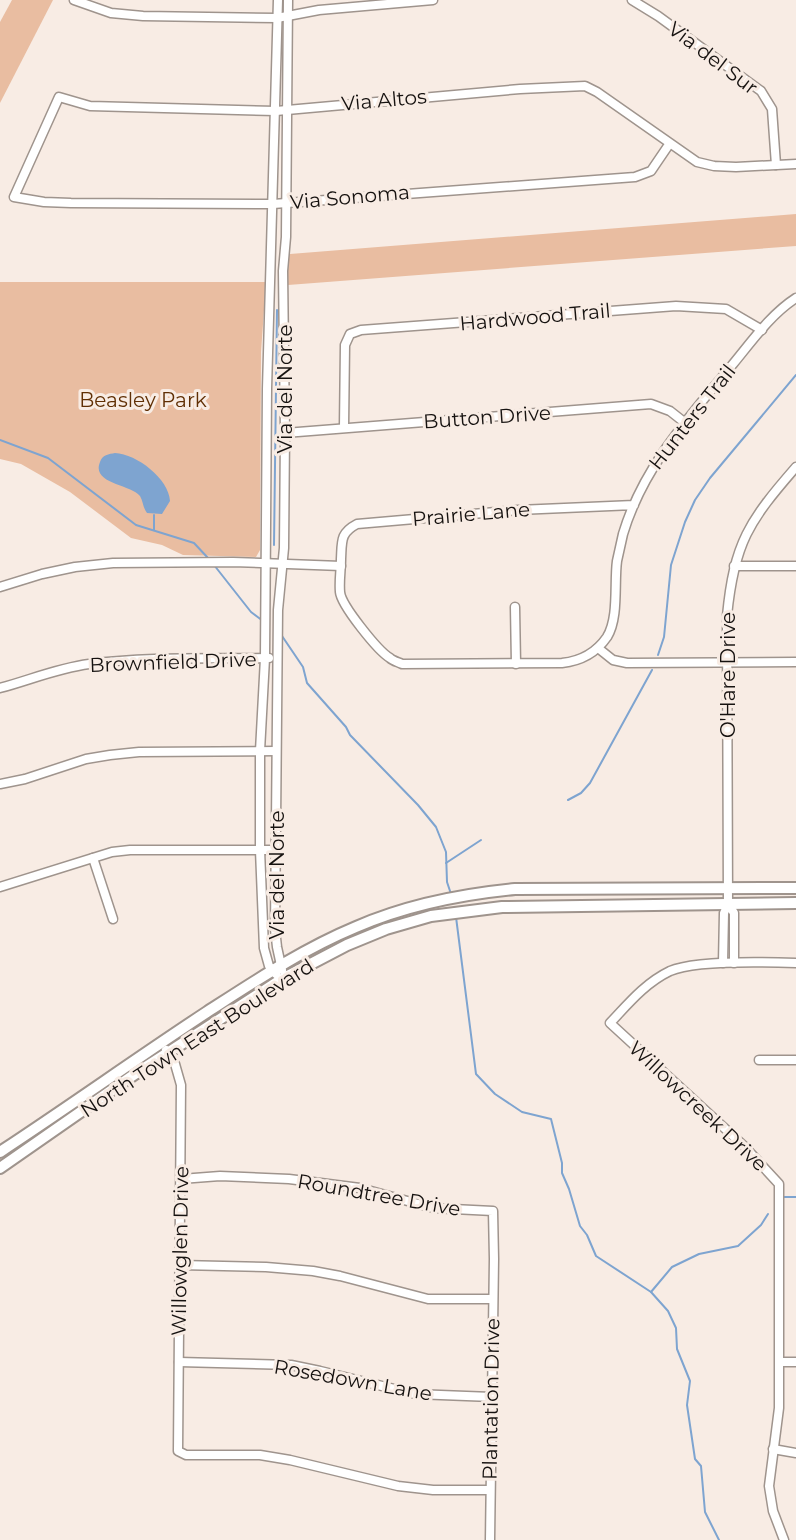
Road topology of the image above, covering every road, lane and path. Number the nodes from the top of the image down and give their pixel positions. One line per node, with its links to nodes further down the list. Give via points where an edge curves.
1 (74, 0): 7 (street, via 111,14)
2 (278, 0): 7 (street, Via del Norte)
3 (288, 0): 6 (street, Via del Norte)
4 (433, 0): 6 (street)
5 (632, 0): 12 (street, Via del Sur, via 761,91 772,109)
6 (288, 16): 7 (street); 8 (street, Via del Norte)
7 (277, 18): 9 (street, Via del Norte)
8 (288, 109): 9 (street, Via Altos); 10 (street, Via Altos, via 585,86); 14 (street, Via del Norte)
9 (276, 111): 13 (street, Via Altos, via 90,106 59,97); 15 (street, Via del Norte)
10 (670, 143): 12 (street, Via Altos, via 697,162 714,166); 14 (street, Via Sonoma, via 651,171 636,177)
11 (796, 164): 12 (street, Via Altos)
12 (776, 165)
13 (14, 197): 15 (street, Via Sonoma, via 71,203)
14 (286, 202): 15 (street, Via Sonoma); 20 (street, Via del Norte)
15 (273, 204): 23 (street, Via del Norte)
16 (796, 298): 17 (street)
17 (762, 330): 18 (street, Hunters Trail); 19 (street, Hardwood Trail, via 726,309 676,306 361,330 351,334 345,345)
18 (684, 423): 19 (street, Button Drive, via 670,411 651,404); 22 (street, Hunters Trail, via 657,459)
19 (344, 427): 20 (street, Button Drive)
20 (285, 433): 24 (street, Via del Norte)
21 (796, 467): 26 (street, O'Hare Drive, via 752,522)
22 (634, 505): 25 (street, Prairie Lane, via 357,524 344,535); 30 (street, Hunters Trail, via 617,560 612,625)
23 (266, 564): 24 (street); 28 (street, via 93,564); 31 (street, Via del Norte)
24 (282, 564): 25 (street); 32 (street, Via del Norte)
25 (341, 566): 35 (street, Prairie Lane, via 343,602 389,658 411,665)
26 (734, 566): 27 (street); 34 (street, O'Hare Drive, via 727,616)
27 (796, 566)
28 (0, 587)
29 (515, 608): 35 (street)
30 (598, 648): 34 (street, via 613,660 627,663); 35 (street, Prairie Lane, via 576,662)
31 (265, 658): 32 (street, Brownfield Drive); 36 (street, Brownfield Drive, via 89,664); 37 (street, Via del Norte)
32 (278, 658): 38 (street, Via del Norte)
33 (796, 662): 34 (street)
34 (728, 663): 44 (street, O'Hare Drive)
35 (516, 664)
36 (0, 688)
37 (260, 751): 38 (street); 39 (street, via 110,755); 40 (street, Via del Norte)
38 (276, 751): 41 (street, Via del Norte)
39 (0, 784)
40 (260, 850): 41 (street); 42 (street, via 130,850); 56 (street, Via del Norte, via 264,948)
41 (276, 850): 55 (street, Via del Norte, via 275,929)
42 (93, 858): 43 (street); 50 (street)
43 (0, 887)
44 (728, 888): 45 (main road, North Town East Boulevard); 47 (street, O'Hare Drive); 48 (main road, North Town East Boulevard, via 514,890 478,893)
45 (796, 888)
46 (796, 903): 47 (main road, North Town East Boulevard)
47 (728, 904): 48 (main road, North Town East Boulevard); 52 (street, via 724,913); 53 (street, via 734,913)
48 (430, 910): 49 (main road, North Town East Boulevard); 51 (main road, North Town East Boulevard)
49 (380, 918): 51 (main road); 55 (main road, North Town East Boulevard)
50 (113, 919)
51 (386, 929): 57 (main road, North Town East Boulevard)
52 (723, 963): 53 (street); 71 (street, Willowcreek Drive, via 671,970 639,992 610,1023 744,1146 778,1184)
53 (734, 963): 54 (street)
54 (796, 963)
55 (282, 964): 56 (main road, North Town East Boulevard); 57 (street, Via del Norte)
56 (272, 970): 57 (street); 58 (main road, North Town East Boulevard)
57 (282, 979): 59 (main road, North Town East Boulevard)
58 (161, 1042): 59 (street, Willowglen Drive); 62 (main road, North Town East Boulevard)
59 (169, 1053): 63 (main road, North Town East Boulevard); 66 (street, Willowglen Drive, via 181,1085)
60 (759, 1060): 61 (street)
61 (796, 1060)
62 (48, 1120): 63 (main road); 64 (main road, North Town East Boulevard)
63 (56, 1130): 65 (main road, North Town East Boulevard)
64 (0, 1152)
65 (0, 1167)
66 (181, 1179): 67 (street, Roundtree Drive, via 289,1179 360,1188 433,1208 493,1211); 68 (street, Willowglen Drive)
67 (494, 1259): 69 (street, Plantation Drive)
68 (180, 1265): 69 (street, via 314,1271 428,1299); 70 (street, Willowglen Drive)
69 (492, 1299): 73 (street, Plantation Drive)
70 (179, 1362): 73 (street, Rosedown Lane, via 291,1365 415,1394); 76 (street, Willowglen Drive, via 178,1451 186,1455 260,1455 398,1486)
71 (780, 1362): 72 (street); 74 (street, Willowcreek Drive)
72 (796, 1362)
73 (492, 1397): 76 (street, Plantation Drive)
74 (773, 1449): 75 (street); 78 (street, Willowcreek Drive, via 769,1486)
75 (796, 1453)
76 (490, 1490): 77 (street, Plantation Drive)
77 (490, 1540)
78 (784, 1540)

